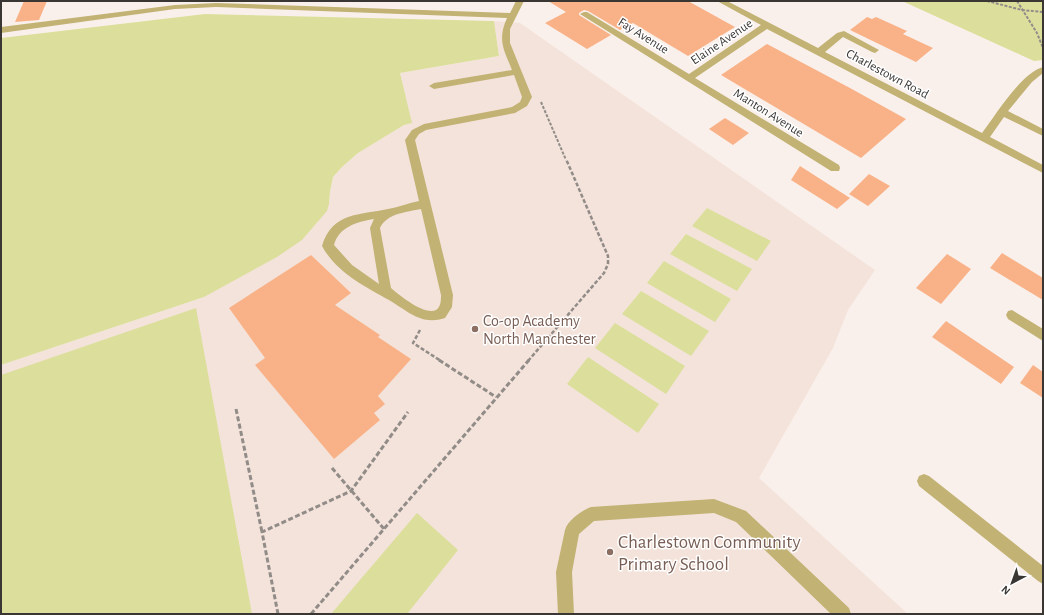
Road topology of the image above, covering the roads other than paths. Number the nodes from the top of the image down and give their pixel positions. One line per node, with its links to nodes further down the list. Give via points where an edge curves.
1 (520, 1): 5 (street)
2 (721, 1): 6 (street, Charlestown Road)
3 (218, 3): 5 (street); 7 (street)
4 (584, 14): 12 (street, Fay Avenue)
5 (512, 16): 11 (street, via 506,29 506,43)
6 (767, 25): 9 (street, Charlestown Road); 12 (street, Elaine Avenue)
7 (1, 30)
8 (875, 50): 9 (street, via 844,34)
9 (818, 52): 16 (street, Charlestown Road)
10 (1043, 70): 14 (street, via 1032,78)
11 (517, 72): 13 (street); 19 (street, via 528,98 515,110 424,127 412,134 410,140)
12 (689, 78): 17 (street, Manton Avenue)
13 (434, 86)
14 (1001, 112): 15 (street); 16 (street)
15 (1043, 133)
16 (984, 138): 18 (street, Charlestown Road)
17 (835, 168)
18 (1043, 169)
19 (425, 204): 20 (street); 21 (street, via 448,302 445,310 436,316 426,316)
20 (389, 213): 21 (street, via 376,222 375,228 383,280 386,290); 21 (street, via 364,216 342,225 332,233 328,246 343,264 368,284)
21 (392, 297)
22 (1012, 315): 23 (street)
23 (1043, 336)
24 (924, 481): 25 (street)
25 (1043, 576)
26 (566, 614): 27 (street, via 564,572 572,530 591,514 714,506 741,516)
27 (843, 614)

